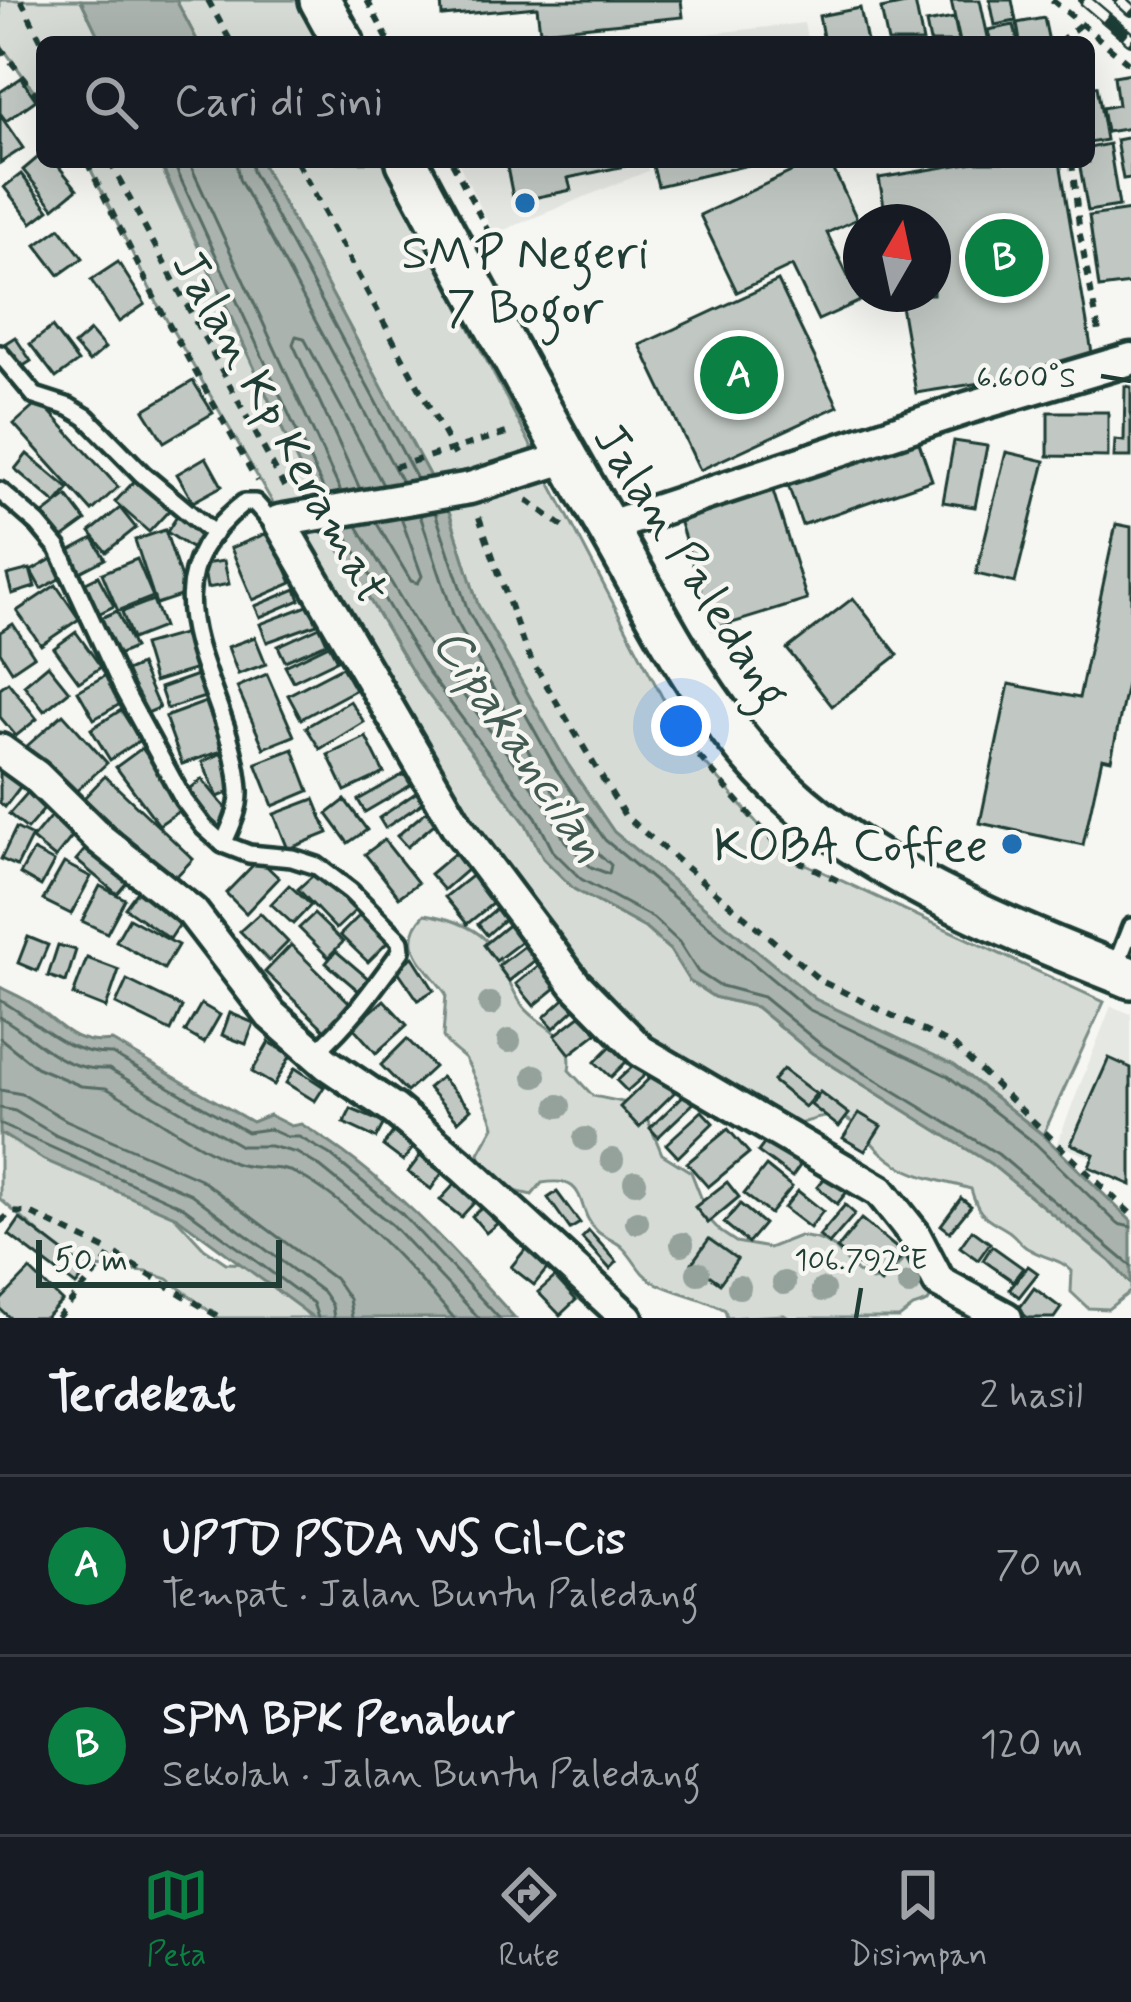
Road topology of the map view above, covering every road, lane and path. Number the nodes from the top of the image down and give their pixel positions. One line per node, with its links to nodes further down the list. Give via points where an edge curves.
1 (7, 0): 6 (path)
2 (208, 0): 9 (path)
3 (320, 0): 10 (street)
4 (367, 0): 11 (path)
5 (1052, 0): 7 (path)
6 (22, 2): 8 (path)
7 (1082, 23): 12 (path); 14 (path)
8 (39, 36)
9 (228, 36)
10 (340, 36)
11 (386, 36)
12 (1066, 36)
13 (1, 48): 15 (path)
14 (1131, 65)
15 (36, 95)
16 (90, 168): 29 (path, Jalan Kp Keramat, via 159,308)
17 (113, 168): 29 (path)
18 (300, 168): 24 (path)
19 (410, 168): 26 (street, Jalan Paledang)
20 (1073, 168): 22 (path, via 1080,235)
21 (0, 354): 31 (lane, via 35,396 86,417)
22 (1118, 361): 30 (street)
23 (523, 428): 24 (path)
24 (453, 449): 25 (path); 27 (path)
25 (441, 453)
26 (565, 458): 27 (street); 30 (street, Jalan Paledang)
27 (478, 486): 29 (street); 30 (path); 37 (path, via 526,651 625,816 821,981 953,1046)
28 (0, 491): 33 (lane, via 58,548 183,799)
29 (286, 513): 31 (lane, via 271,521 263,508 244,503); 43 (street, Jalan Kp Keramat, via 458,828 575,985 641,1051 880,1191 939,1282)
30 (588, 529): 35 (street, Jalan Paledang, via 730,732 799,804 865,854 942,895)
31 (214, 534): 33 (lane, via 192,569 189,594 239,793)
32 (0, 750): 36 (street, via 192,912 271,1015)
33 (223, 844): 36 (lane, via 317,866 400,941 401,951 350,1022)
34 (1131, 927): 35 (lane)
35 (1122, 974)
36 (316, 1052): 42 (street, via 395,1110)
37 (1131, 1214)
38 (1, 1219): 39 (path, via 30,1213)
39 (113, 1253): 40 (path); 41 (path)
40 (57, 1318)
41 (221, 1318)
42 (627, 1318)
43 (1006, 1318)

